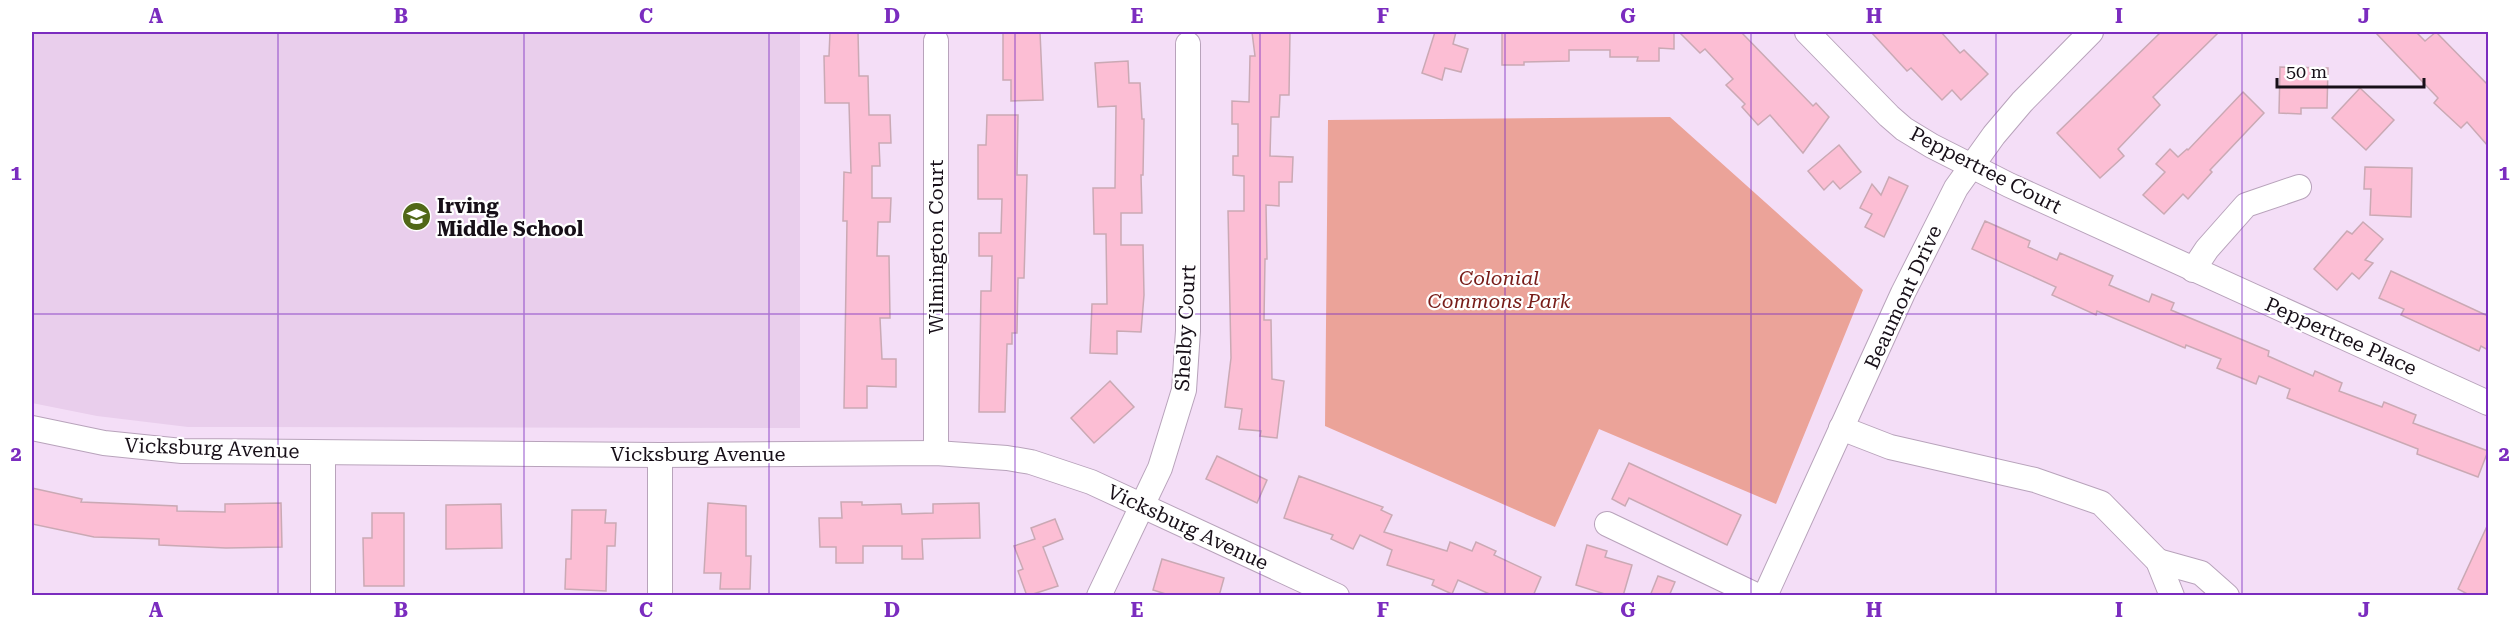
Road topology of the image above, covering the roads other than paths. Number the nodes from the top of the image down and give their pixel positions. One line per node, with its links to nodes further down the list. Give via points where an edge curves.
1 (1807, 32): 5 (street, Peppertree Court, via 1904,129)
2 (2091, 32): 5 (street, Beaumont Drive, via 2022,102)
3 (936, 41): 12 (street, Wilmington Court)
4 (1188, 44): 14 (street, Shelby Court, via 1187,366 1184,390 1160,468)
5 (1972, 166): 7 (street, Peppertree Court); 10 (street, Beaumont Drive, via 1940,218)
6 (2299, 187): 7 (street, via 2246,205 2206,249)
7 (2193, 270): 8 (street, Peppertree Place)
8 (2488, 403)
9 (32, 428): 11 (street, Vicksburg Avenue, via 136,447 182,451)
10 (1841, 428): 16 (street, via 1890,447 2035,480 2101,503); 22 (street, Beaumont Drive)
11 (323, 453): 13 (street, Vicksburg Avenue); 17 (street)
12 (936, 453): 13 (street, Vicksburg Avenue); 14 (street, Vicksburg Avenue, via 1031,462 1091,482)
13 (660, 456): 18 (street)
14 (1141, 505): 19 (street, Shelby Court); 20 (street, Vicksburg Avenue)
15 (1607, 524): 21 (street)
16 (2158, 561): 23 (street); 24 (street, via 2201,573)
17 (323, 596)
18 (660, 596)
19 (1099, 596)
20 (1337, 596)
21 (1758, 596)
22 (1765, 596)
23 (2172, 596)
24 (2227, 596)

